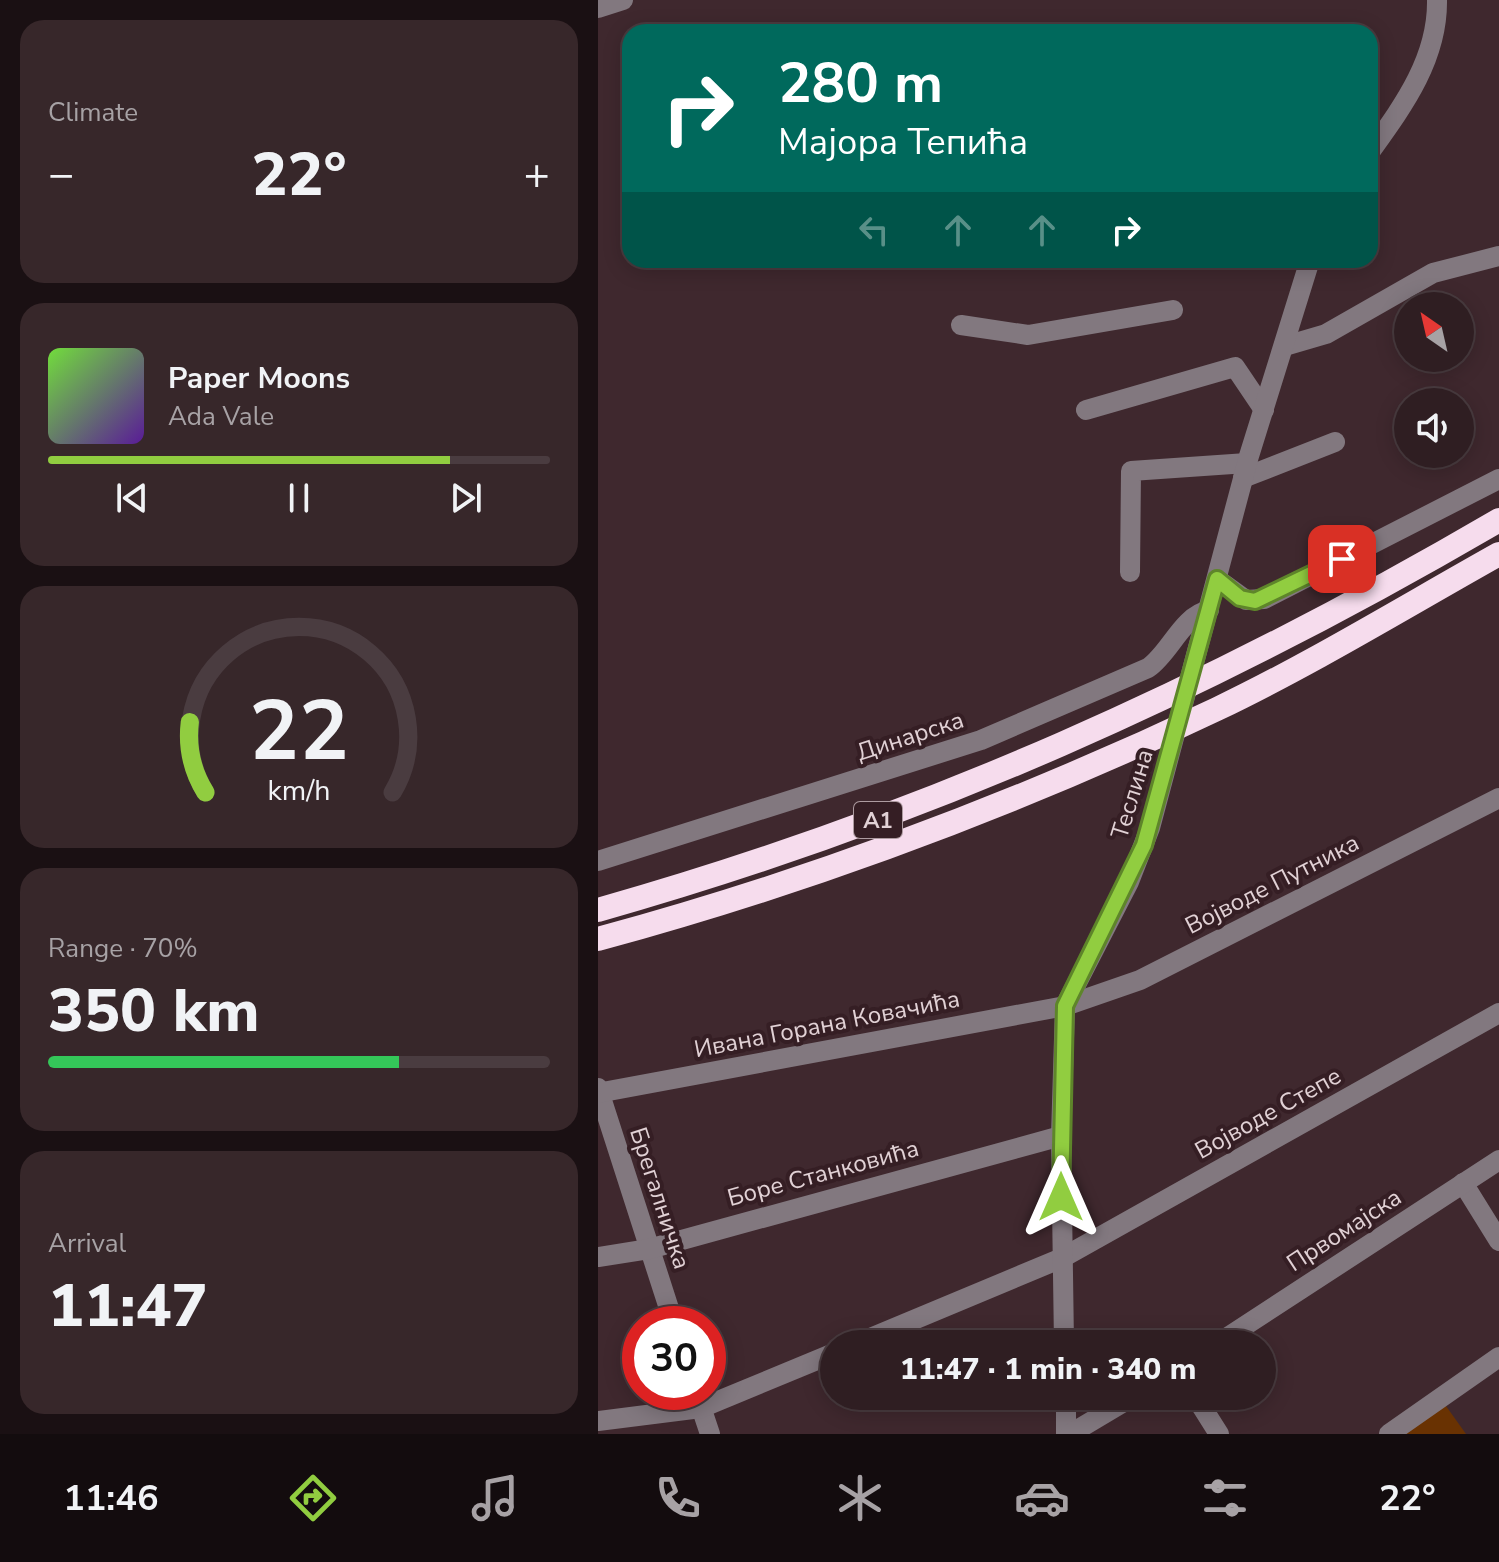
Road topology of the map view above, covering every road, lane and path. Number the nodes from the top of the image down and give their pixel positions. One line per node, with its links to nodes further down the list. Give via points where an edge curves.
1 (1437, 0): 2 (street, via 1438,27 1413,91)
2 (1378, 141)
3 (1499, 256): 7 (street, via 1433,273 1326,334)
4 (1308, 268): 7 (street, Теслина)
5 (1173, 310): 6 (street, via 1028,335)
6 (961, 325)
7 (1285, 346): 9 (street, Теслина)
8 (1086, 410): 9 (street, via 1235,367)
9 (1264, 410): 11 (street, Теслина)
10 (1335, 442): 11 (street)
11 (1245, 471): 15 (street, via 1131,471); 16 (street, Теслина)
12 (1499, 479): 16 (street, via 1264,599 1246,600)
13 (1499, 520): 20 (highway, A1, via 1149,706 919,805 763,861)
14 (1499, 554): 21 (highway, A1, via 1202,715 1007,803 880,852)
15 (1130, 572)
16 (1217, 579): 17 (street, Теслина)
17 (1209, 610): 19 (street, Динарска, via 1194,616 1148,668 981,740); 22 (street, Теслина, via 1144,845)
18 (1499, 798): 22 (street, Војводе Путника, via 1140,980)
19 (598, 861)
20 (598, 910)
21 (598, 939)
22 (1065, 1006): 24 (street, Ивана Горана Ковачића); 25 (street, Теслина)
23 (1499, 1013): 31 (street, Војводе Степе)
24 (598, 1091): 29 (street, Брегалничка)
25 (1061, 1136): 29 (street, Боре Станковића); 31 (street, Теслина)
26 (1499, 1160): 27 (street, Првомајска)
27 (1463, 1183): 28 (street); 35 (street, Првомајска)
28 (1499, 1241)
29 (649, 1249): 30 (street, Боре Станковића); 32 (street, Брегалничка)
30 (598, 1257)
31 (1062, 1258): 33 (street, Војводе Степе); 34 (street, Теслина)
32 (668, 1306)
33 (890, 1330)
34 (1064, 1330)
35 (1238, 1330)
36 (1499, 1357): 48 (street)
37 (820, 1358): 38 (street)
38 (726, 1391)
39 (651, 1410): 44 (street)
40 (702, 1410): 45 (street)
41 (1067, 1410): 46 (street)
42 (1110, 1410): 46 (street)
43 (1204, 1410): 47 (street)
44 (598, 1421)
45 (710, 1434)
46 (1068, 1434)
47 (1219, 1434)
48 (1389, 1434)

